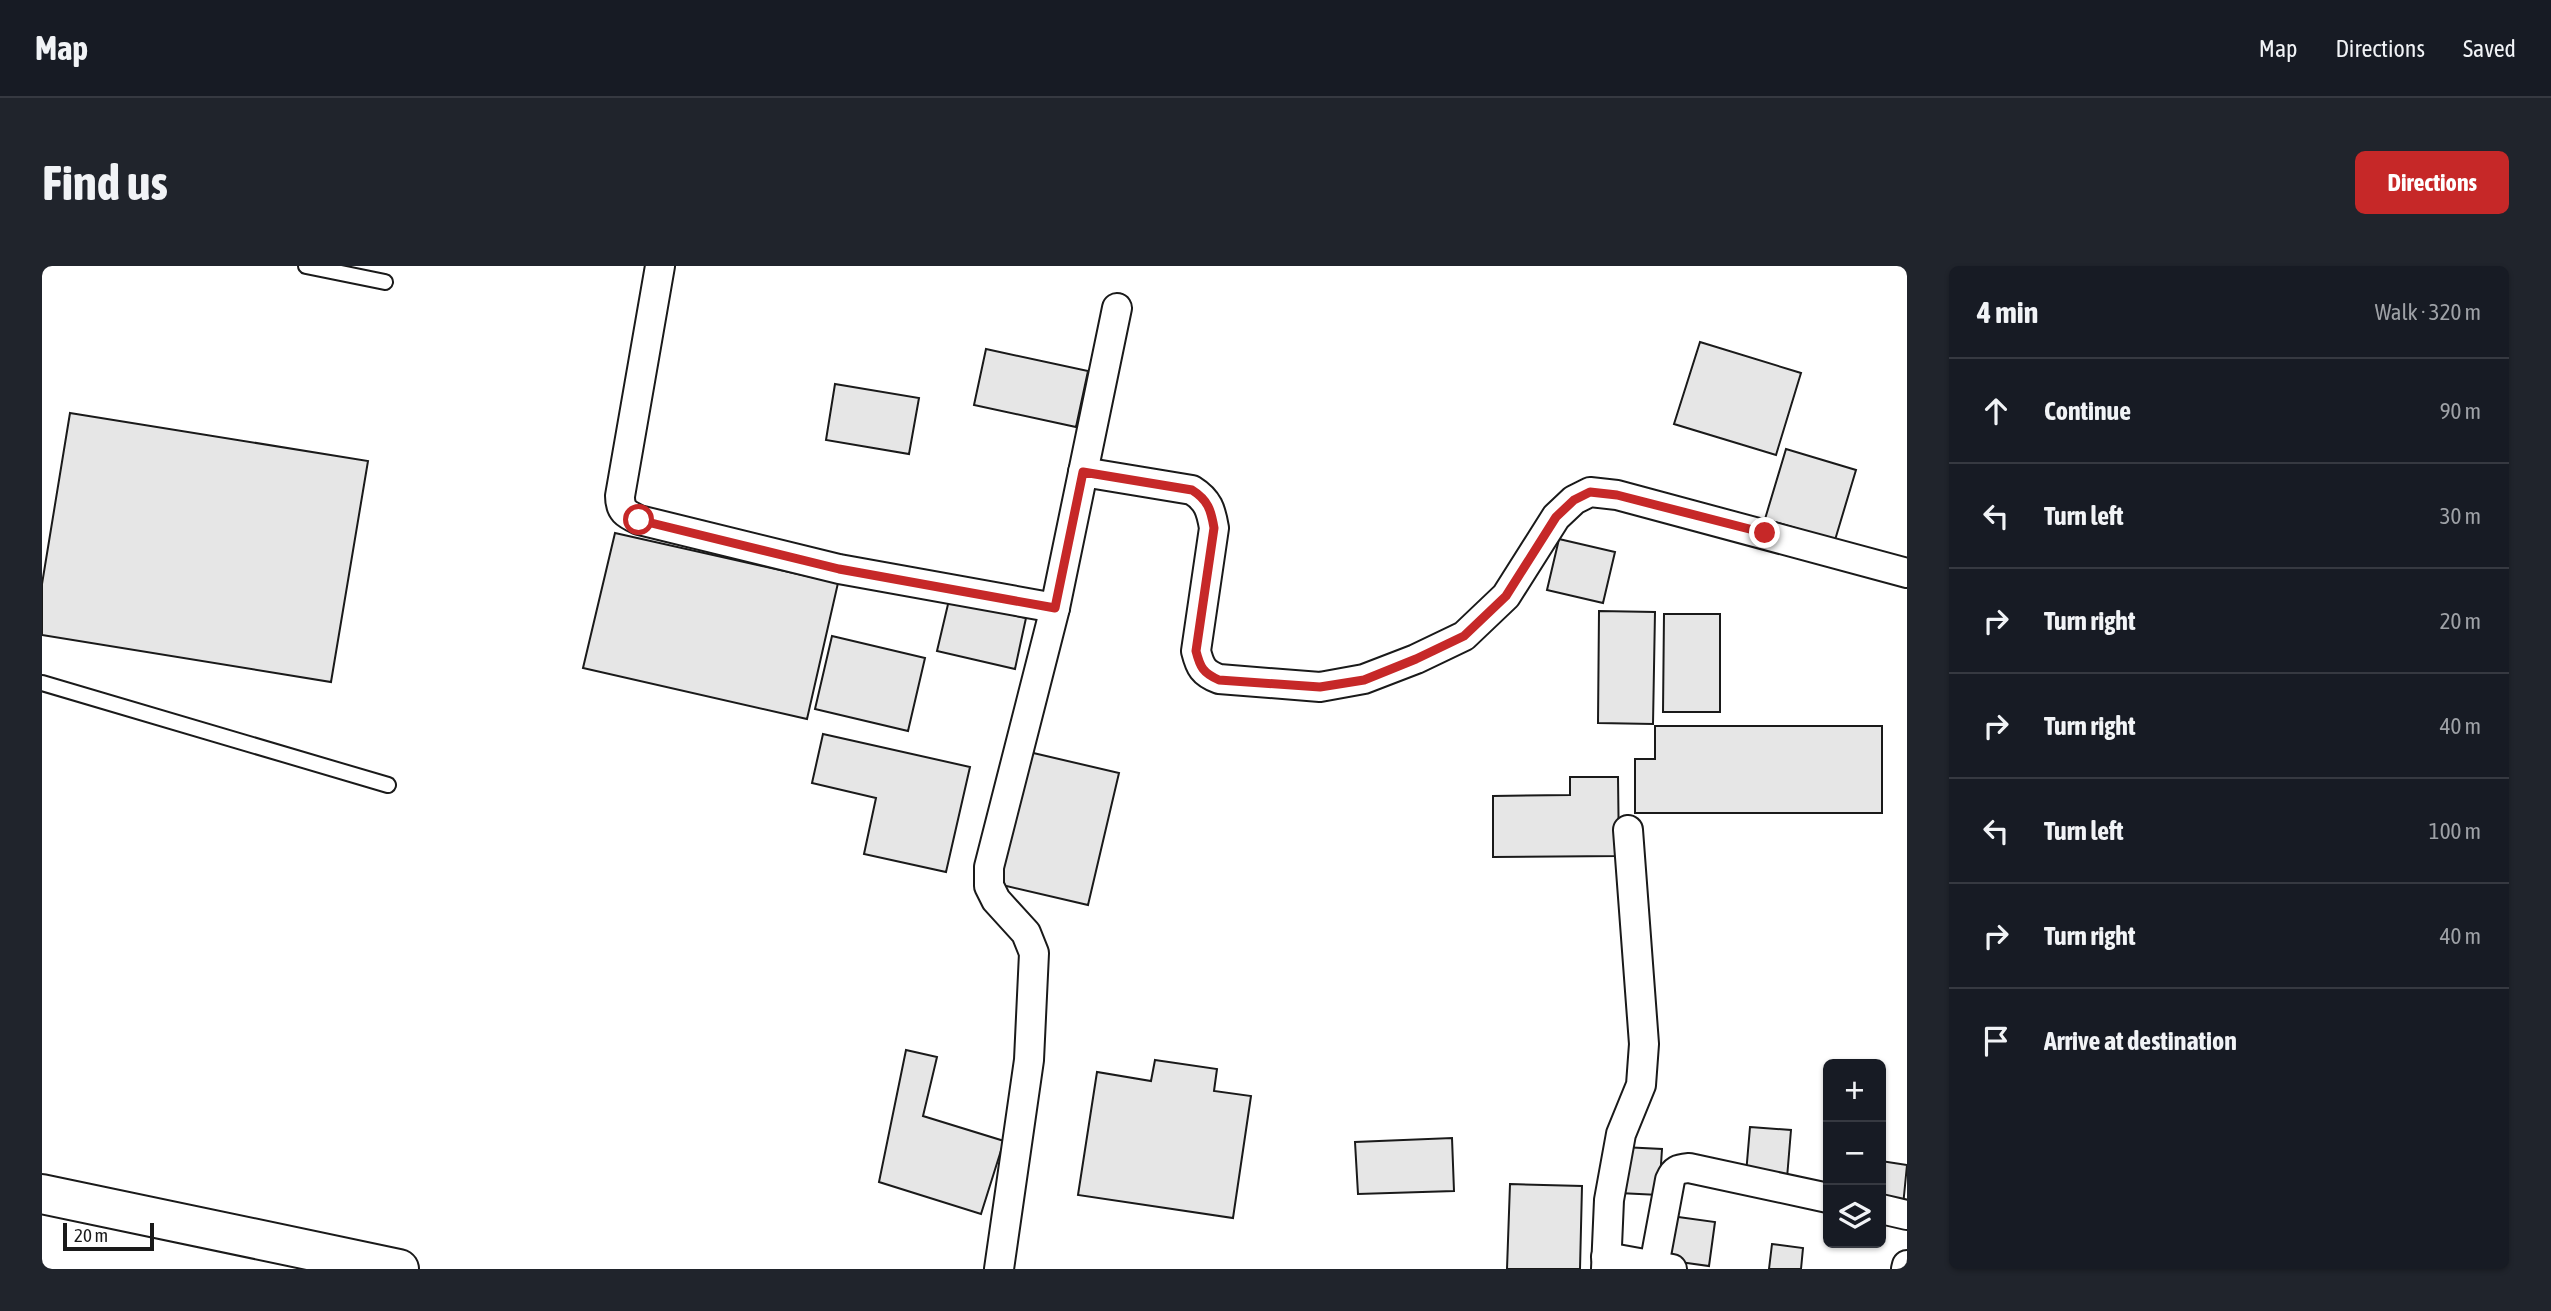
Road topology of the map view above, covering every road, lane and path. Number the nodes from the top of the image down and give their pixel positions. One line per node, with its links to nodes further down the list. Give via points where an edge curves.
1 (306, 266): 3 (lane)
2 (660, 266): 7 (street, via 620,496 625,514 839,569)
3 (385, 282)
4 (1116, 309): 5 (street)
5 (1083, 472): 6 (street, via 1192,490 1211,509 1214,528 1196,651 1200,666 1219,680 1320,687 1364,680 1464,636 1506,596 1556,517 1590,492 1617,495); 7 (street)
6 (1907, 573)
7 (1055, 608): 18 (street, via 989,867 989,886 996,900 1026,933 1034,953 1029,1060)
8 (42, 684): 9 (lane)
9 (388, 785)
10 (1628, 830): 15 (street, via 1644,1044 1641,1085 1621,1134 1609,1200)
11 (42, 1194): 17 (main road)
12 (1823, 1197): 16 (street, via 1679,1168 1670,1180)
13 (1886, 1210): 14 (street)
14 (1907, 1215)
15 (1606, 1263): 16 (street)
16 (1663, 1267)
17 (399, 1269)
18 (999, 1269)

